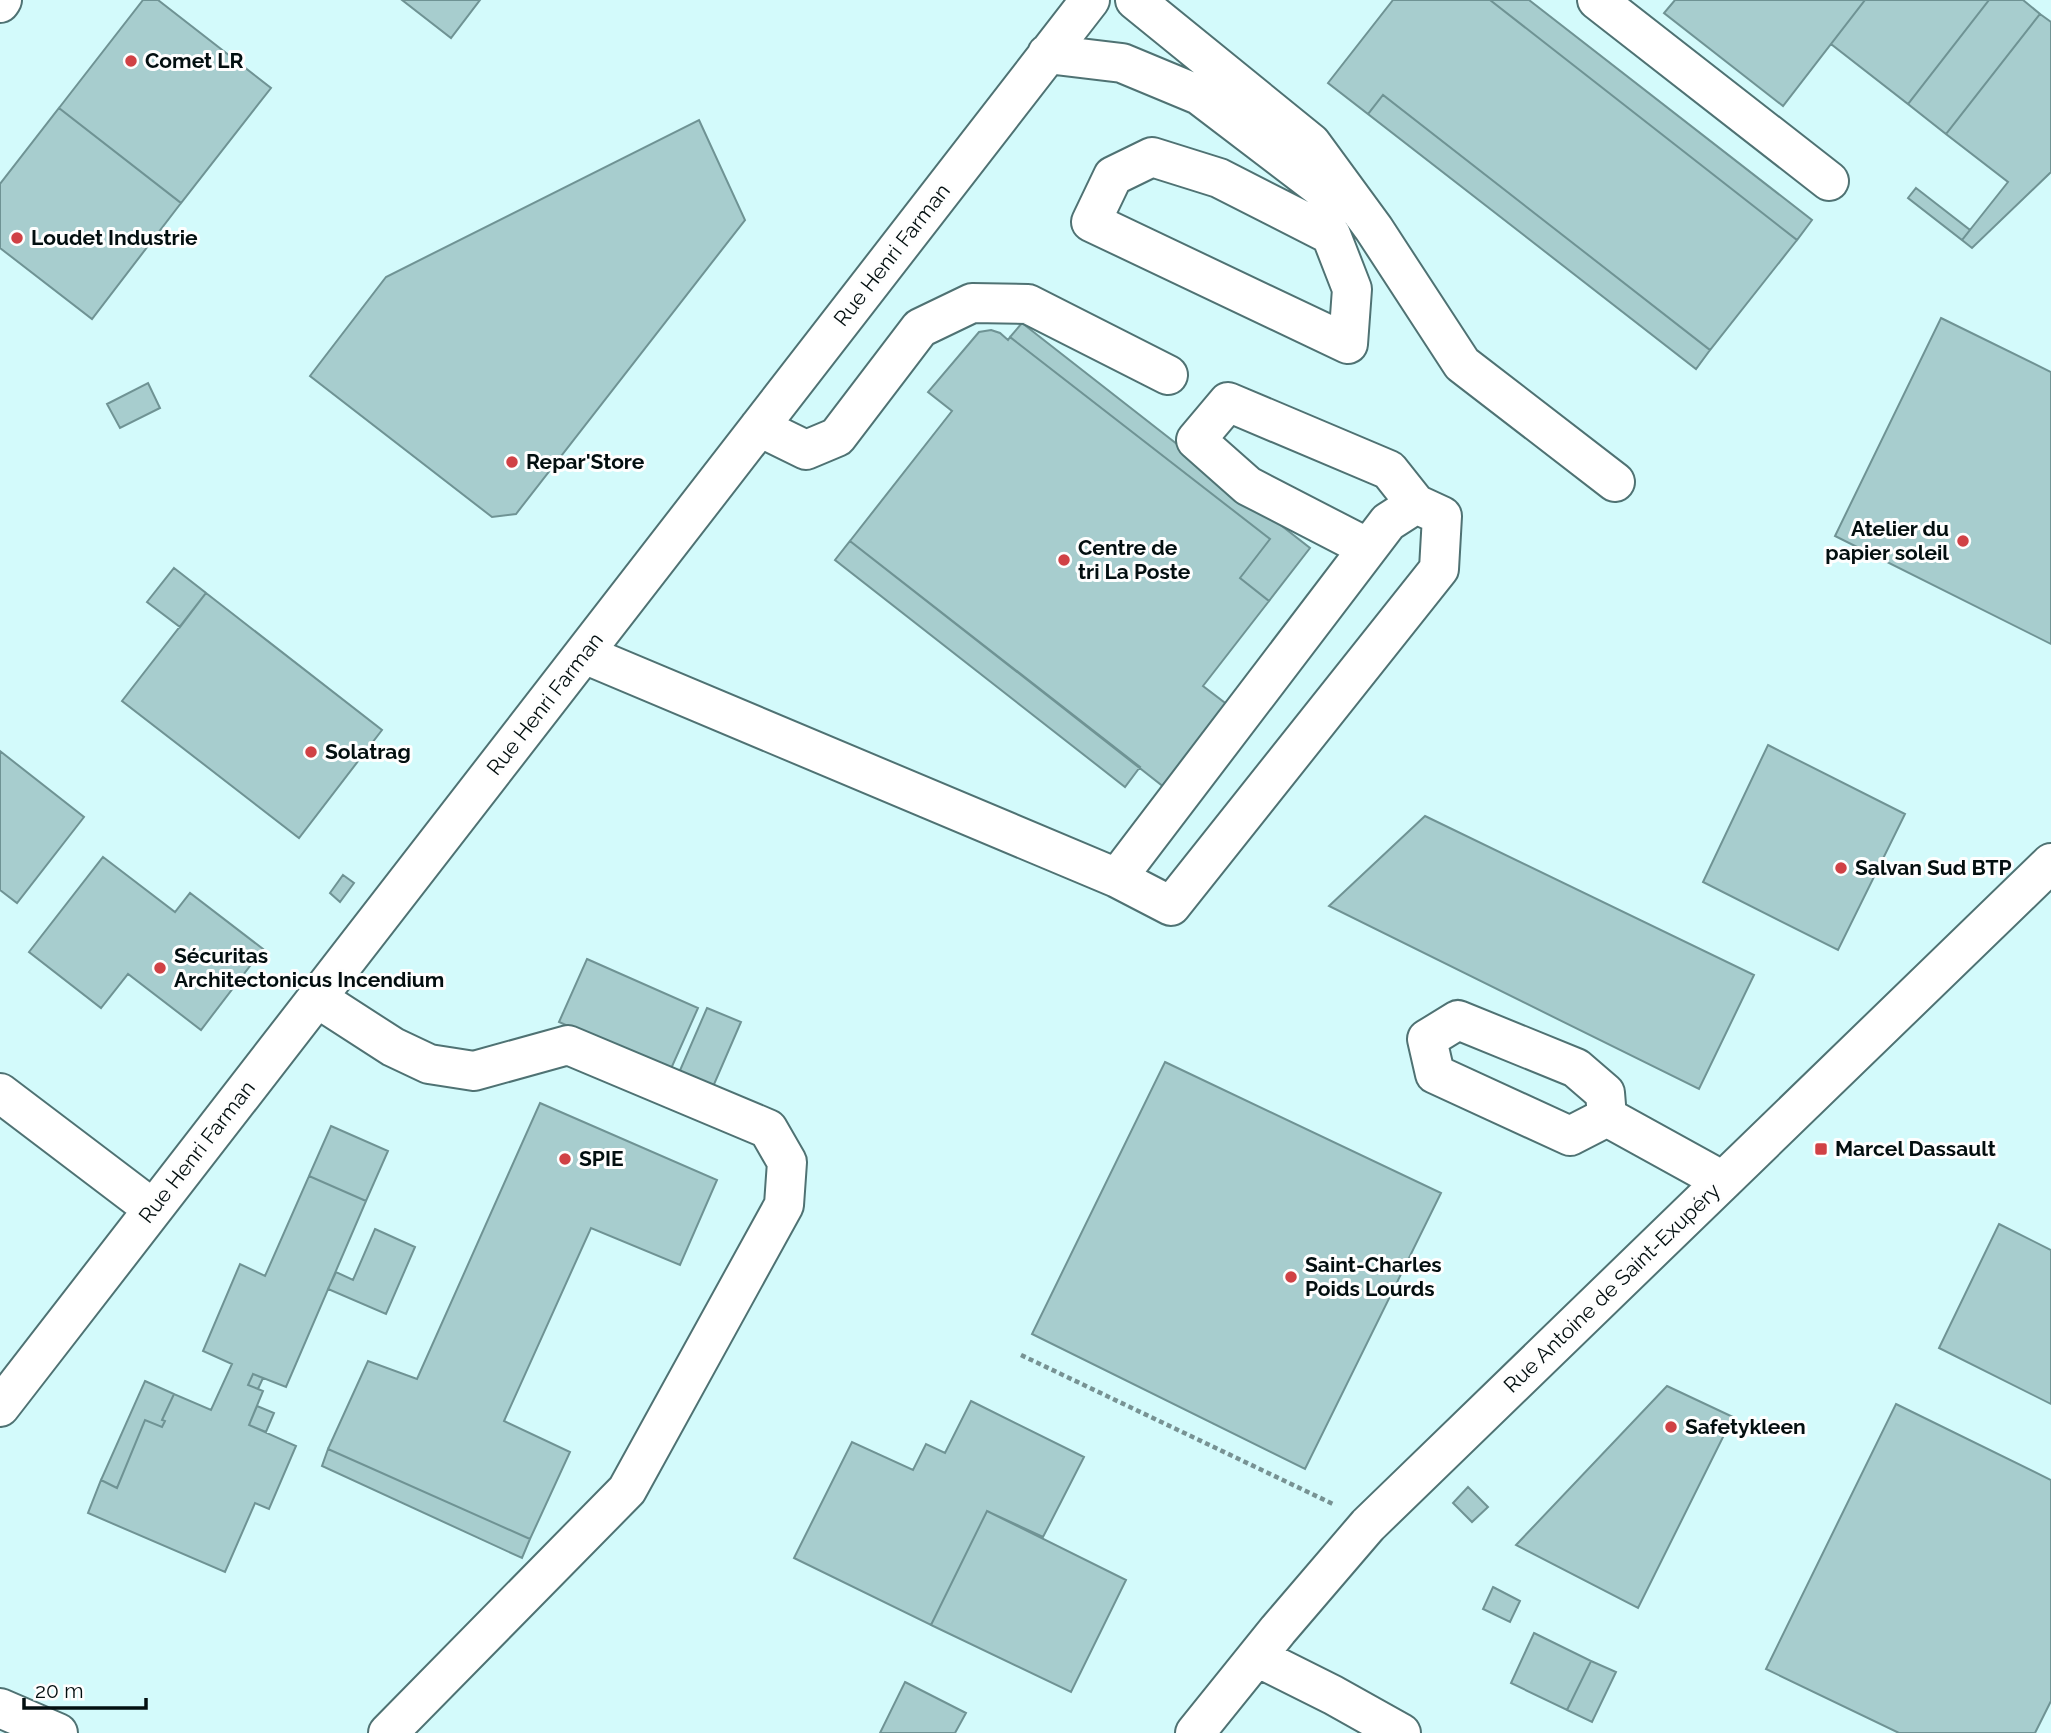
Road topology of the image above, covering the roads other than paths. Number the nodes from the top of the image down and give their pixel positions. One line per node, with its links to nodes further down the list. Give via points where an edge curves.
1 (1090, 0): 4 (street, Rue Henri Farman)
2 (1135, 0): 5 (street)
3 (1597, 0): 7 (street)
4 (1047, 54): 5 (street, via 1122,62); 9 (street, Rue Henri Farman)
5 (1254, 117): 6 (street); 10 (street, via 1374,229 1462,364)
6 (1219, 178): 6 (street, via 1152,157 1113,176 1091,222 1348,344 1352,289 1331,234)
7 (1829, 181)
8 (1168, 374): 9 (street, via 1027,304 972,303 920,328 837,437 806,450)
9 (759, 427): 13 (street, Rue Henri Farman)
10 (1615, 482)
11 (1416, 504): 12 (street, via 1388,522); 12 (street, via 1389,470 1228,402 1196,440 1248,486); 15 (street, via 1442,516 1439,569 1171,906)
12 (1368, 548): 15 (street)
13 (584, 654): 15 (street); 16 (street, Rue Henri Farman)
14 (2051, 863): 19 (street, Rue Antoine de Saint-Exupéry)
15 (1117, 878)
16 (317, 998): 20 (street, Rue Henri Farman); 26 (street, via 393,1047 429,1064 474,1071 568,1045 768,1129 787,1162 784,1205 627,1489)
17 (0, 1093): 20 (street)
18 (1606, 1116): 19 (street)
19 (1723, 1181): 22 (street, Rue Antoine de Saint-Exupéry, via 1368,1525)
20 (153, 1209): 21 (street, Rue Henri Farman)
21 (0, 1408)
22 (1257, 1657): 24 (street); 27 (street, Rue Antoine de Saint-Exupéry)
23 (0, 1708): 25 (street)
24 (1402, 1732)
25 (58, 1733)
26 (388, 1733)
27 (1195, 1733)

